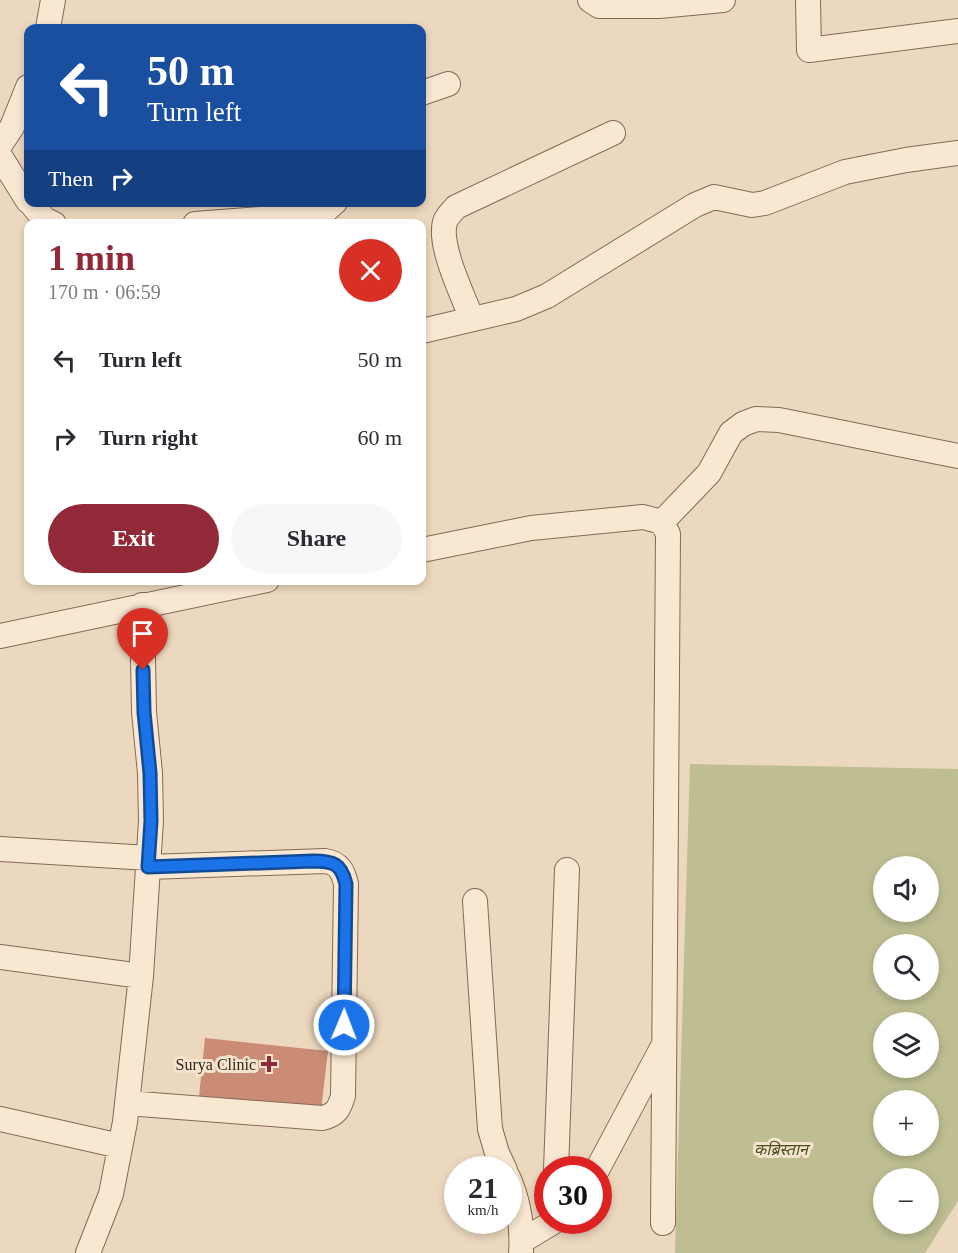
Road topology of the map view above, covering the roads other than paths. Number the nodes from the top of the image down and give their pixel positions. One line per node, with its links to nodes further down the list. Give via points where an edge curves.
1 (53, 0): 5 (street)
2 (590, 0): 3 (street, via 599,6 659,6)
3 (723, 0)
4 (808, 0): 6 (street, via 809,50)
5 (49, 24)
6 (958, 31)
7 (448, 84): 8 (street)
8 (426, 92)
9 (24, 97): 11 (street)
10 (613, 133): 20 (street, via 456,207 448,215 444,237 449,260)
11 (0, 146)
12 (958, 153): 20 (street, via 846,172 765,204 752,206 714,197 548,296 516,309)
13 (0, 156): 14 (street)
14 (24, 194)
15 (33, 207): 18 (street)
16 (330, 207): 17 (street, via 314,215)
17 (279, 210): 19 (street)
18 (44, 219)
19 (225, 219)
20 (472, 319): 21 (street)
21 (426, 330)
22 (958, 456): 23 (street, via 779,420 756,419 730,433 709,473)
23 (662, 522): 24 (street, via 643,518 531,528); 34 (street, via 668,534)
24 (426, 549)
25 (223, 585): 26 (street)
26 (142, 605): 27 (street); 29 (street, via 144,712 150,773)
27 (0, 636)
28 (0, 849): 29 (street)
29 (148, 863): 33 (street); 35 (street, via 313,861 338,866 346,884 343,1096 339,1109 322,1118)
30 (567, 870): 39 (street)
31 (475, 901): 38 (street, via 490,1129)
32 (0, 957): 33 (street)
33 (141, 976): 35 (street)
34 (664, 1044): 40 (street); 41 (street)
35 (127, 1103): 37 (street)
36 (0, 1119): 37 (street)
37 (120, 1146): 44 (street, via 111,1194)
38 (499, 1156)
39 (557, 1156)
40 (604, 1156)
41 (663, 1223)
42 (538, 1234): 43 (street)
43 (521, 1247)
44 (88, 1253)

